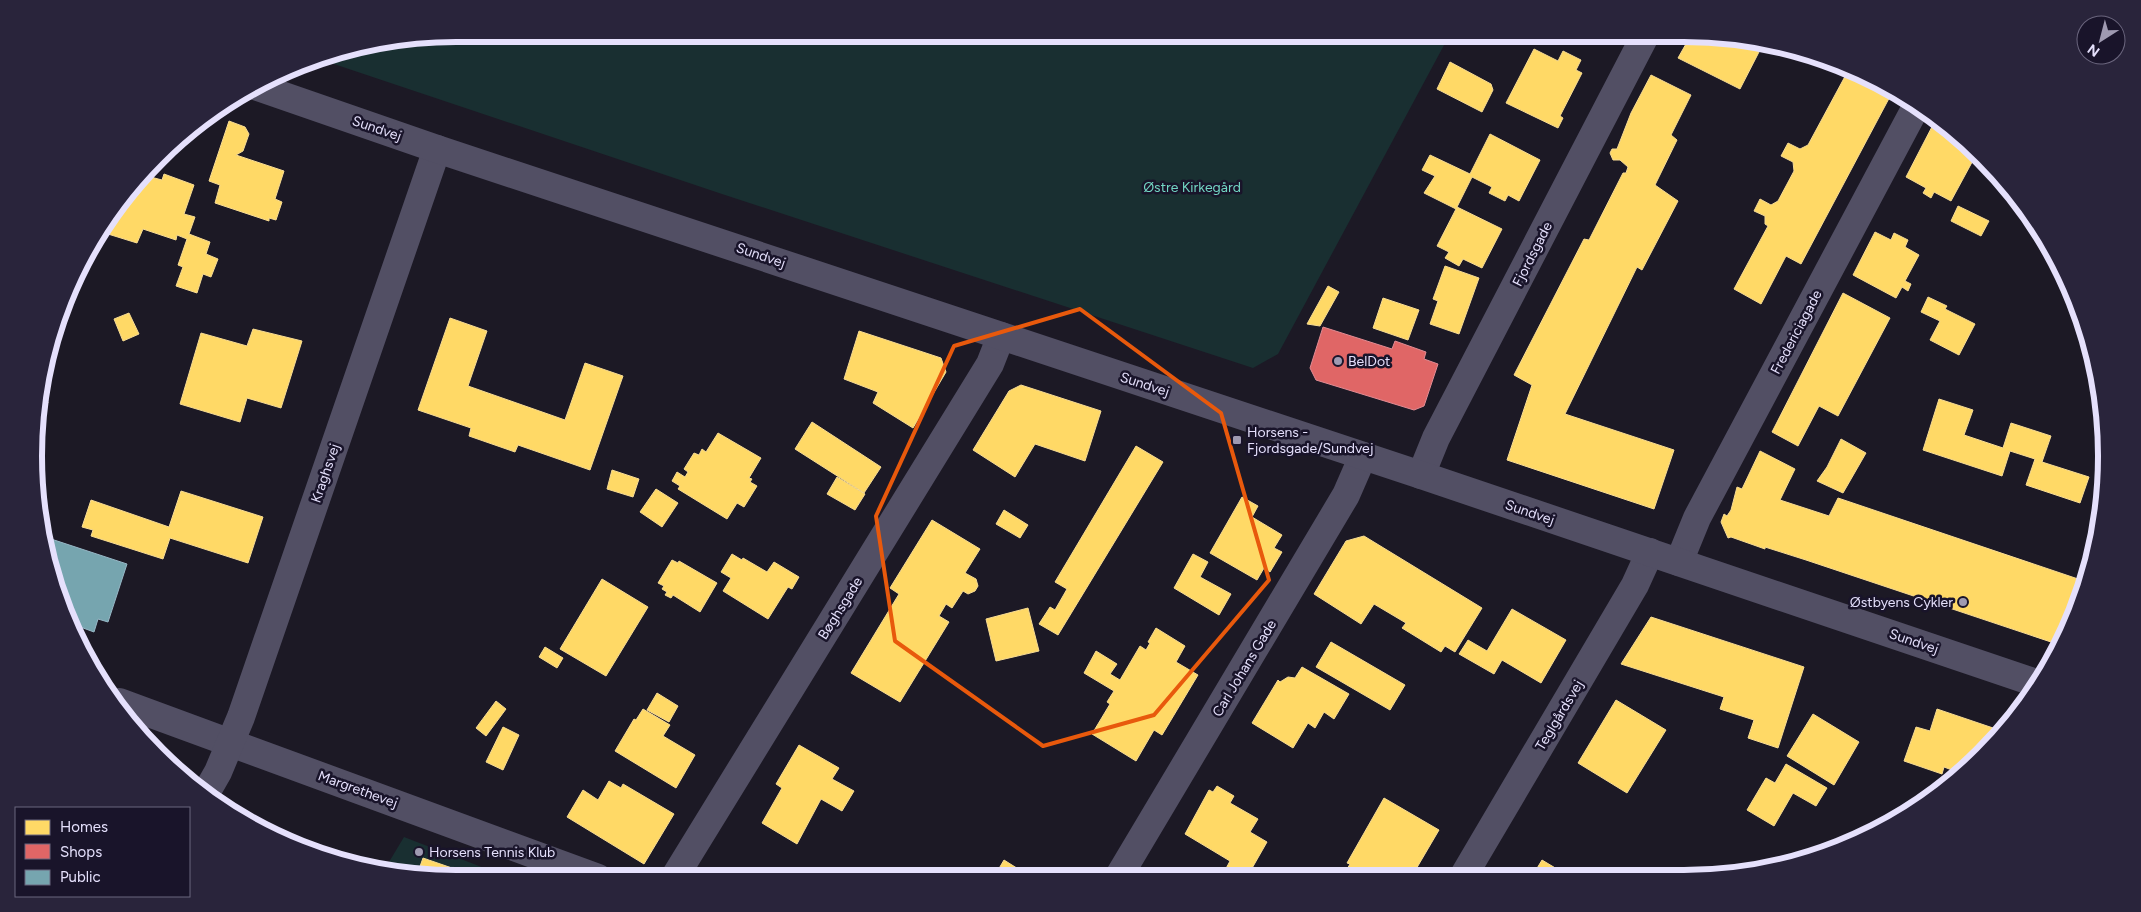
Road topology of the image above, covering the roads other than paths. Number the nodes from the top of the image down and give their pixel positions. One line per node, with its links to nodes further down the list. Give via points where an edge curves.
1 (1641, 43): 7 (street, Fjordsgade, via 1441,429)
2 (264, 90): 4 (street, Sundvej)
3 (1913, 111): 9 (street, Fredericiagade, via 1697,518)
4 (437, 149): 5 (street, Sundvej); 12 (street, Kraghsvej)
5 (1001, 336): 6 (street, Sundvej); 15 (street, Bøghsgade, via 990,364)
6 (1363, 456): 7 (street, Sundvej); 16 (street, Carl Johans Gade, via 1346,495)
7 (1422, 475): 8 (street, Sundvej)
8 (1650, 552): 9 (street, Sundvej); 17 (street, Teglgårdsvej, via 1635,586)
9 (1679, 562): 10 (street, Sundvej)
10 (2032, 682)
11 (125, 704): 12 (street, Margrethevej)
12 (231, 742): 13 (street, Kraghsvej); 14 (street, Margrethevej)
13 (209, 788)
14 (574, 869)
15 (680, 869)
16 (1123, 869)
17 (1468, 869)

